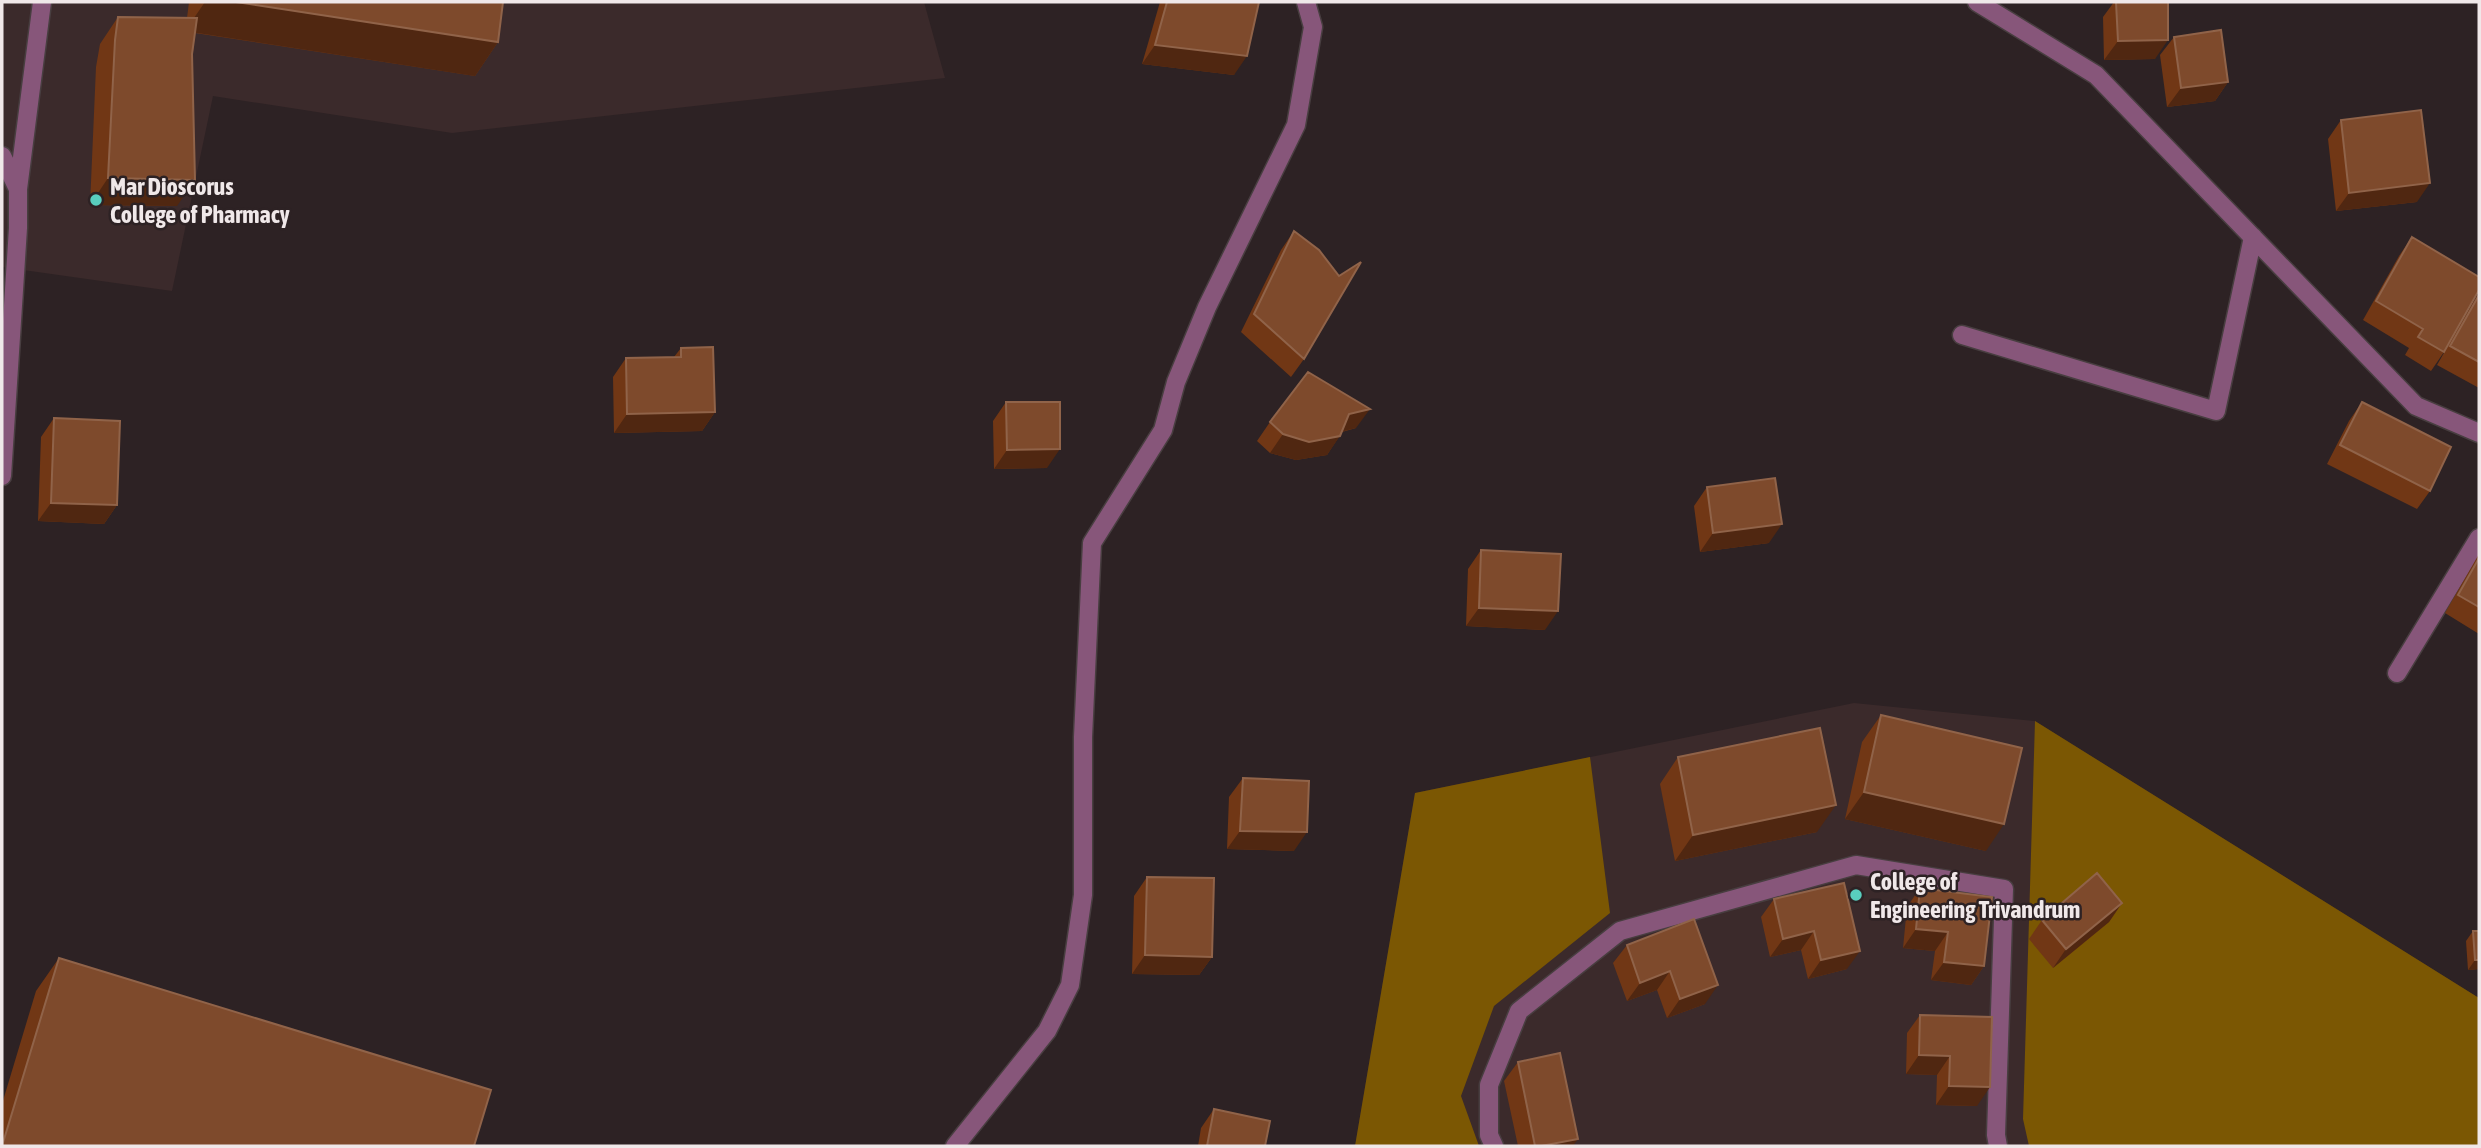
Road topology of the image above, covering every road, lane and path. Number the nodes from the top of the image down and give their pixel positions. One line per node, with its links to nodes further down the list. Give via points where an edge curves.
1 (42, 2): 5 (street)
2 (1306, 2): 12 (street, via 1313,27 1296,125 1207,307 1176,382 1163,430 1092,542 1083,737 1083,895 1070,985 1046,1031)
3 (1977, 2): 6 (street, via 2096,75)
4 (2, 156): 5 (street)
5 (18, 189): 9 (street)
6 (2253, 237): 7 (street, via 2216,411); 8 (street, via 2416,406)
7 (1962, 335)
8 (2479, 433)
9 (2, 476)
10 (2479, 538): 11 (street)
11 (2397, 673)
12 (955, 1146)
13 (1494, 1146): 14 (street, via 1489,1135 1489,1085 1519,1011 1620,930 1856,865 2004,889)
14 (1998, 1146)

